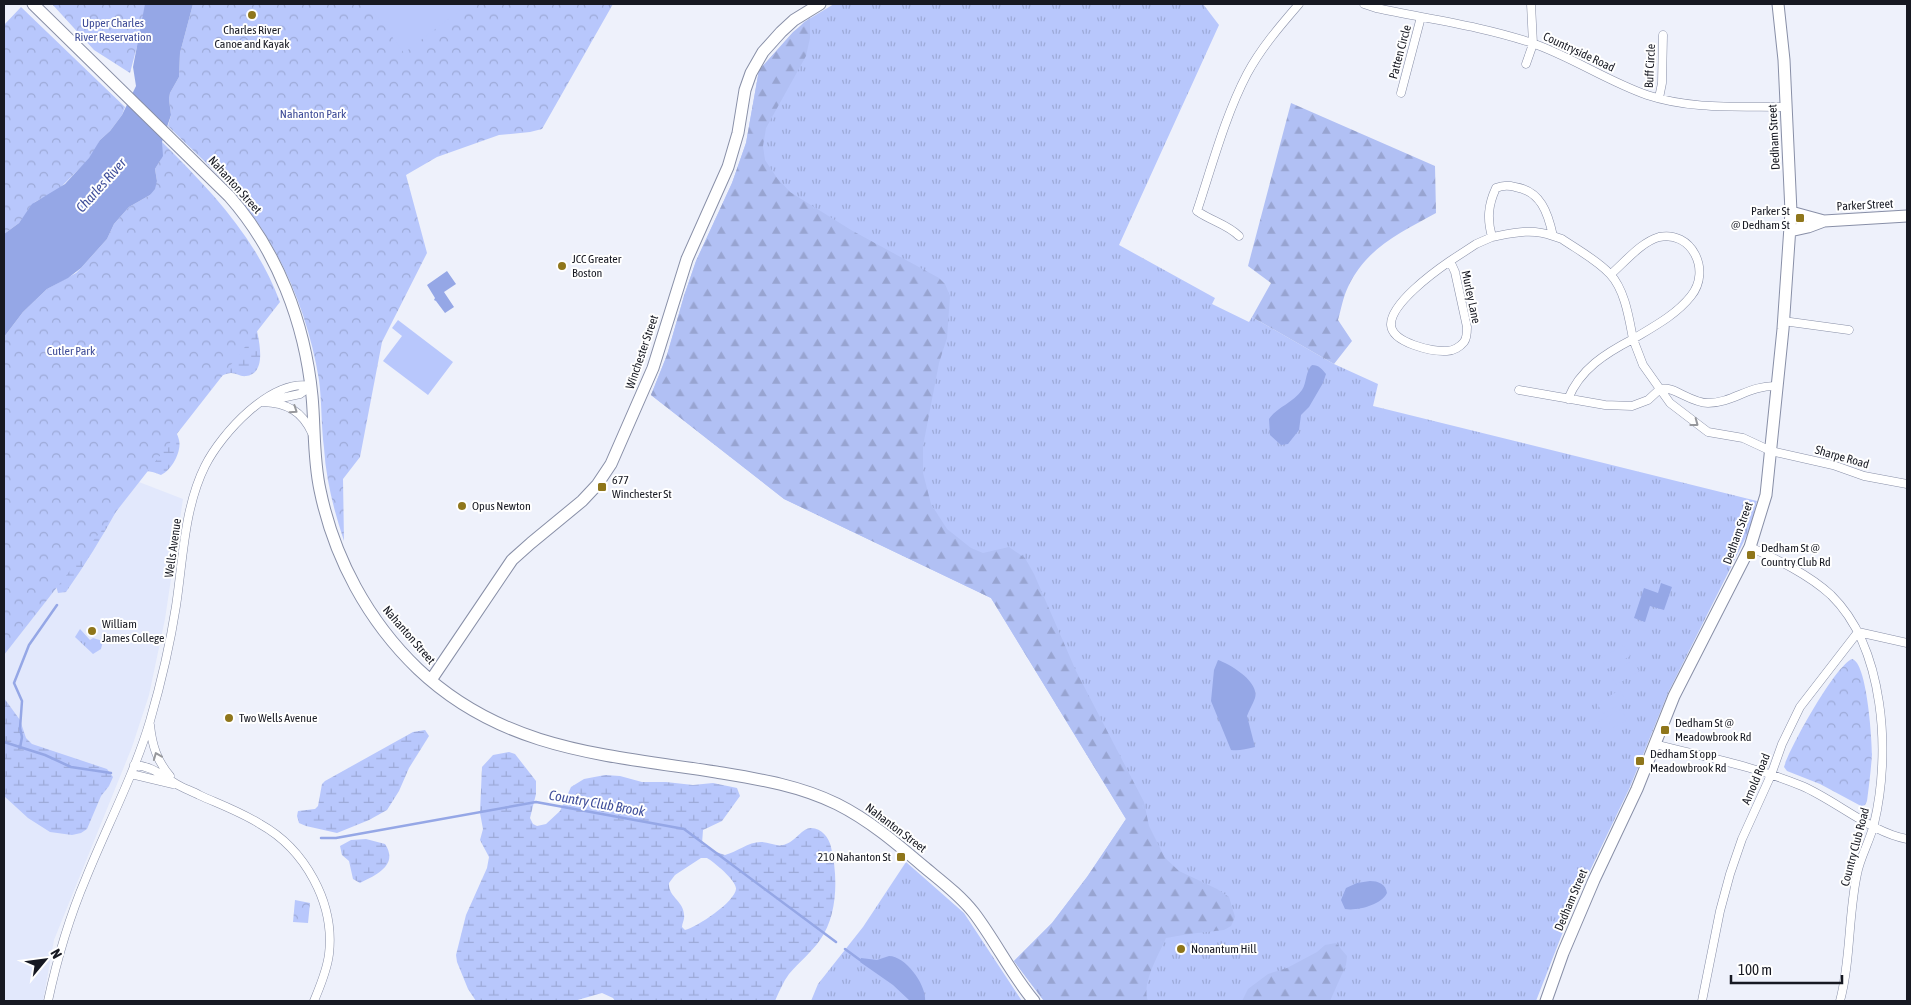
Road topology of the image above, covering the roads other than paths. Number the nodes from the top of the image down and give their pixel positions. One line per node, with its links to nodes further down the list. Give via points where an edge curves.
1 (32, 4): 26 (main road, Nahanton Street, via 234,202 265,245 279,273 290,300)
2 (820, 4): 38 (main road, Winchester Street, via 785,28 753,68 728,167 692,246 653,368 611,464 582,501 512,560)
3 (1300, 4): 18 (street, via 1247,74 1197,211)
4 (1364, 4): 7 (street, Countryside Road)
5 (1531, 4): 9 (street)
6 (1778, 4): 13 (main road, Dedham Street)
7 (1421, 17): 9 (street, Countryside Road, via 1486,29); 11 (street, Patten Circle)
8 (1663, 35): 12 (street, Buff Circle, via 1662,83)
9 (1533, 44): 10 (street); 12 (street, Countryside Road)
10 (1526, 64)
11 (1401, 93)
12 (1658, 98): 13 (street, Countryside Road, via 1699,106)
13 (1786, 107): 14 (main road, Dedham Street)
14 (1790, 212): 16 (main road, Parker Street); 17 (main road, Dedham Street)
15 (1907, 216): 16 (main road, Parker Street)
16 (1824, 221): 17 (main road, Parker Street)
17 (1790, 231): 23 (main road, Dedham Street)
18 (1239, 236)
19 (1553, 236): 20 (street, Murley Lane, via 1520,231); 20 (street, via 1547,211 1537,197 1506,185 1496,188 1492,196 1488,224); 22 (street, Murley Lane)
20 (1492, 237): 21 (street, Murley Lane)
21 (1450, 262): 21 (street, Murley Lane, via 1416,287 1401,304 1392,319 1392,330 1397,337 1412,344 1447,351 1464,342 1467,327)
22 (1611, 274): 25 (street, Murley Lane, via 1622,294); 25 (street, via 1642,247 1661,237 1671,237 1688,247 1700,264 1699,284 1692,296 1671,315)
23 (1783, 321): 24 (street); 27 (main road, Dedham Street)
24 (1849, 330)
25 (1633, 339): 29 (street, Murley Lane, via 1643,365); 30 (street, via 1594,363 1579,378)
26 (311, 386): 31 (street, Wells Avenue, via 300,394); 32 (main road, Nahanton Street)
27 (1777, 386): 29 (street, via 1764,386 1720,402 1707,403 1693,401 1673,390); 33 (main road, Dedham Street)
28 (1519, 390): 30 (street)
29 (1660, 390): 30 (street, via 1648,400 1632,406); 33 (street, Murley Lane, one-way to 33, via 1670,403 1708,432 1742,438)
30 (1568, 399)
31 (263, 402): 32 (street, one-way to 32, via 282,404 296,410); 39 (street, Wells Avenue, via 241,418 223,438 196,487 189,514 170,646)
32 (313, 436): 38 (main road, Nahanton Street, via 321,496 330,530 346,569 386,634)
33 (1771, 452): 34 (street, Sharpe Road); 35 (main road, Dedham Street, via 1766,495)
34 (1907, 484)
35 (1750, 547): 36 (street, Country Club Road, via 1809,578 1844,610); 40 (main road, Dedham Street, via 1674,696)
36 (1858, 632): 37 (street); 43 (street, Arnold Road, via 1800,707); 45 (street, Country Club Road, via 1880,708 1883,749)
37 (1907, 643)
38 (431, 680): 49 (main road, Nahanton Street, via 490,720 541,740 776,782 841,806 881,831 961,898)
39 (150, 721): 41 (street, Wells Avenue); 44 (street, Wells Avenue, one-way to 39, via 160,763)
40 (1655, 744): 43 (street); 50 (main road, Dedham Street, via 1563,953)
41 (134, 765): 42 (street, Wells Avenue); 44 (street, Wells Avenue, via 150,767)
42 (130, 774): 44 (street, Wells Avenue); 47 (street, Wells Avenue, via 75,906)
43 (1771, 775): 45 (street, via 1820,795); 51 (street, Arnold Road, via 1730,874)
44 (178, 785): 48 (street, Wells Avenue, via 262,824 285,842 312,876 323,900 329,926 329,954)
45 (1874, 825): 46 (street); 52 (street, Country Club Road, via 1857,873 1849,954)
46 (1907, 839)
47 (48, 1001)
48 (314, 1001)
49 (1034, 1001)
50 (1546, 1001)
51 (1702, 1001)
52 (1840, 1001)

